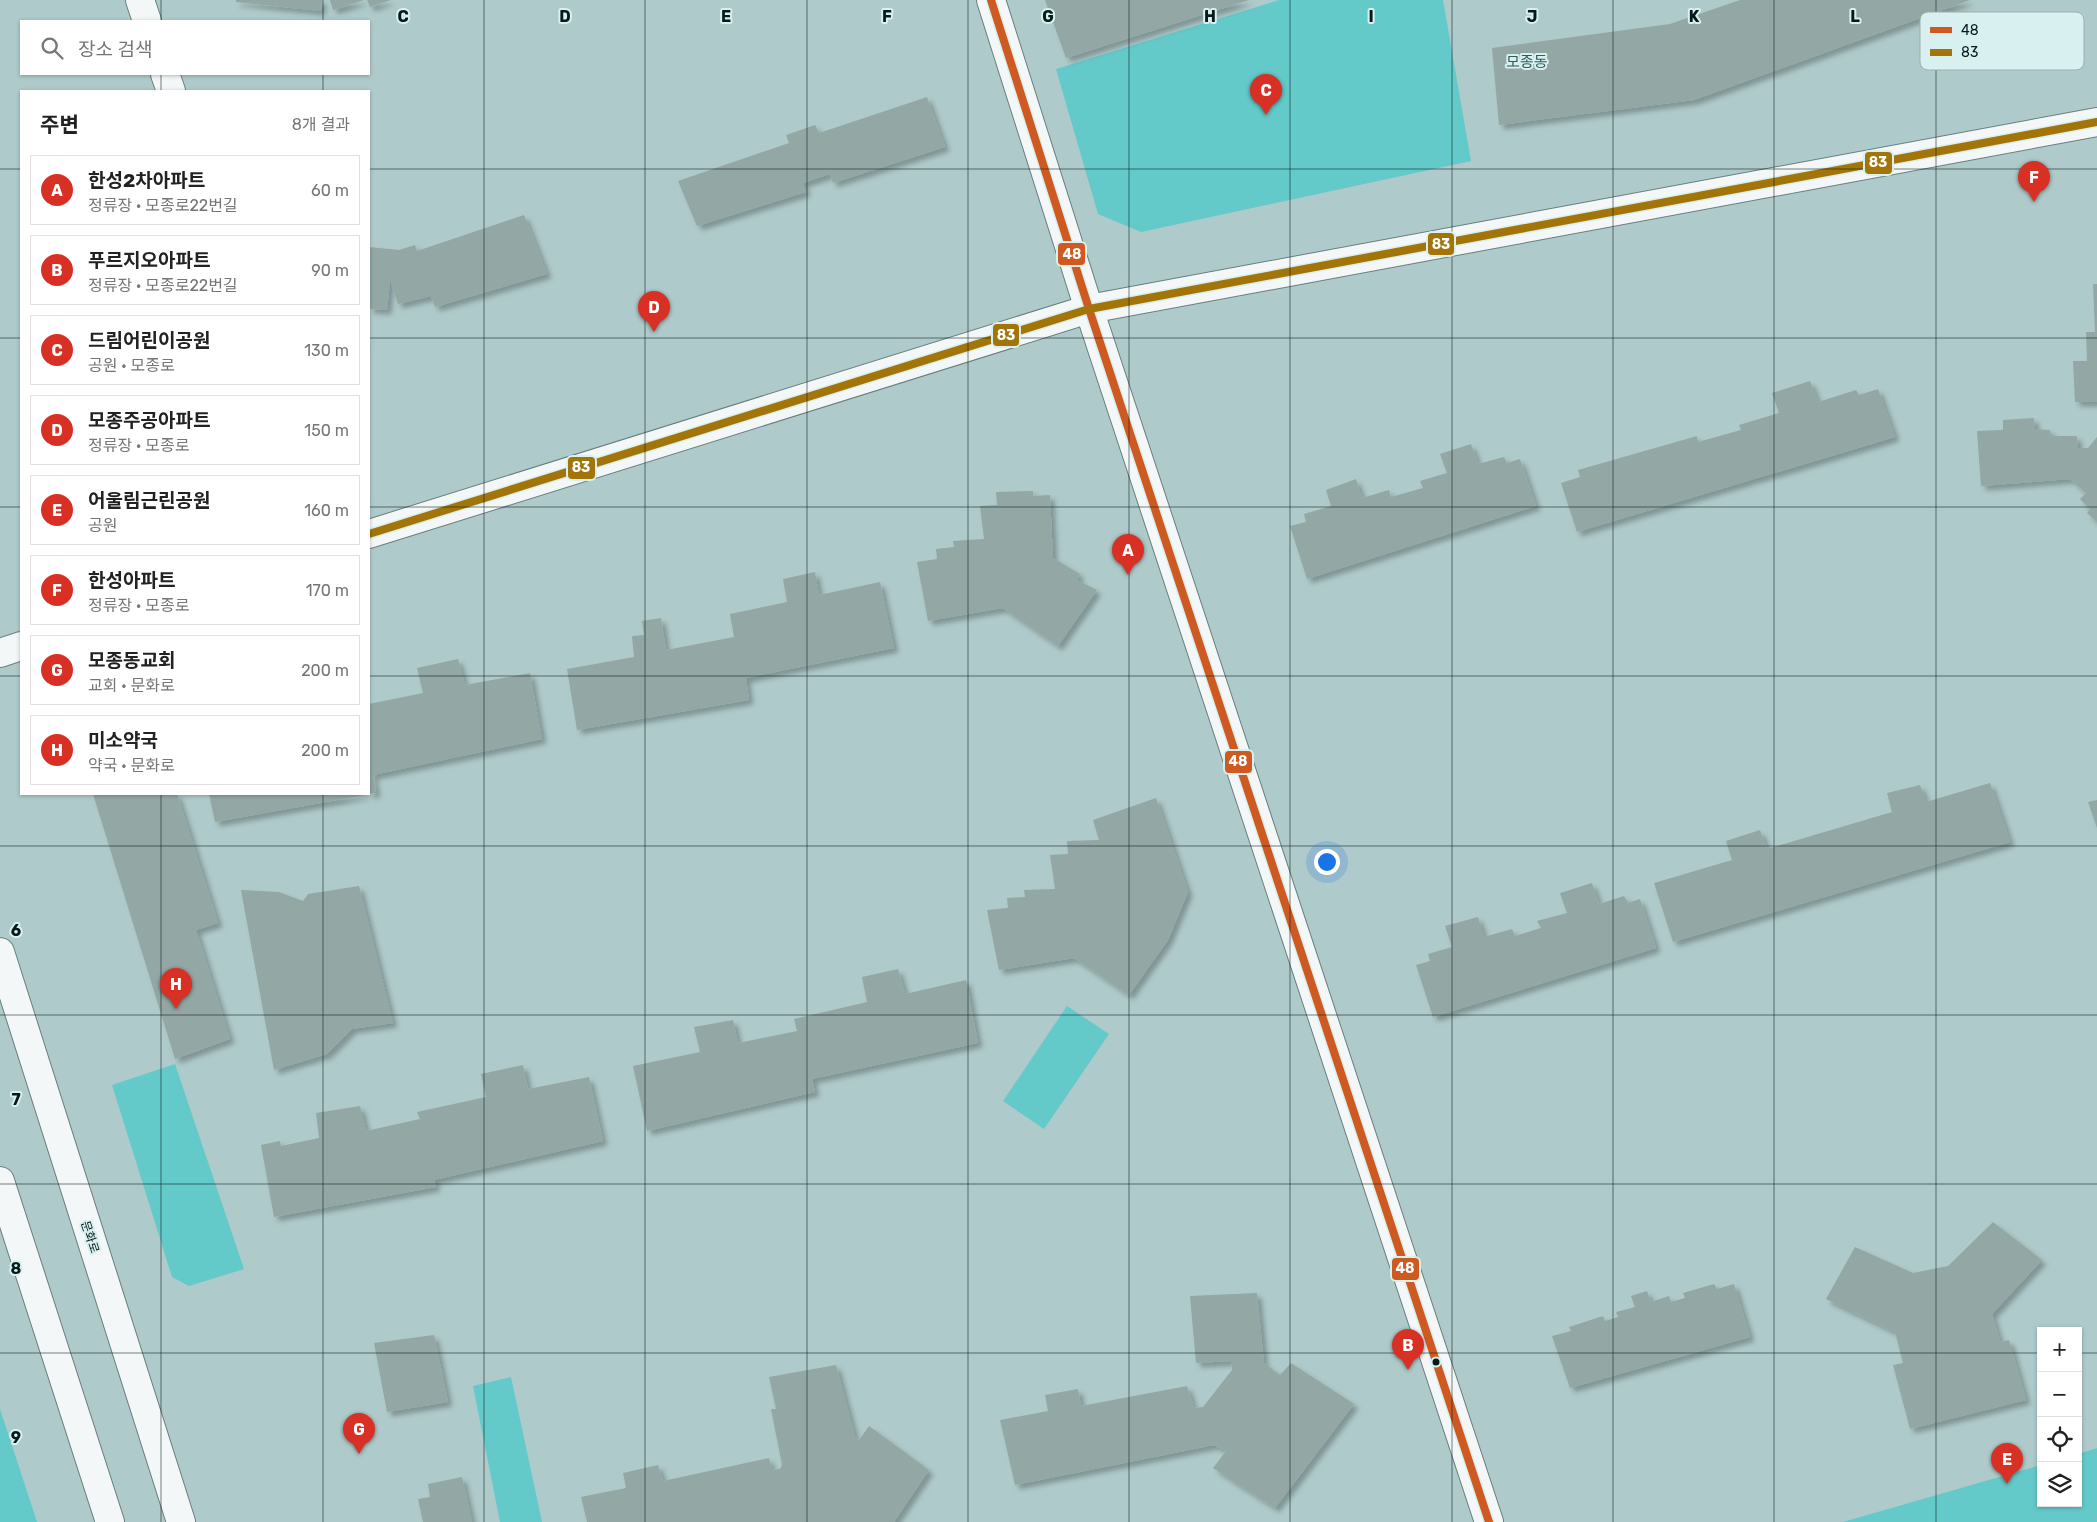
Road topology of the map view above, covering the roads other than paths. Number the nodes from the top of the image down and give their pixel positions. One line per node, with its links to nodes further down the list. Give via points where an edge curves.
1 (140, 0): 3 (street)
2 (990, 0): 7 (street)
3 (147, 20)
4 (165, 75): 5 (street)
5 (171, 90)
6 (2097, 122): 7 (street)
7 (1089, 309): 8 (street); 15 (street)
8 (370, 534)
9 (20, 646): 10 (street)
10 (0, 653)
11 (0, 952): 14 (street, 문화로)
12 (0, 1181): 13 (street)
13 (110, 1522)
14 (181, 1522)
15 (1489, 1522)

